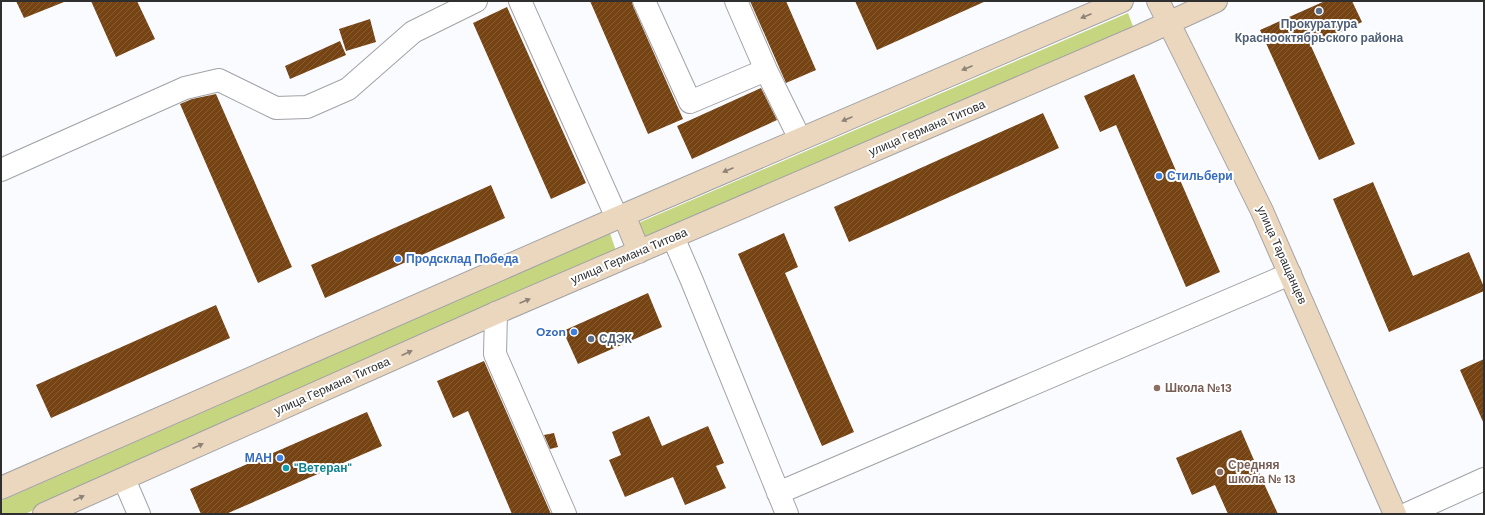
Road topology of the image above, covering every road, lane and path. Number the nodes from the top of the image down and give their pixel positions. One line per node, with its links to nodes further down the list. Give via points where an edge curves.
1 (476, 1): 11 (street, via 413,32 348,89 306,107 276,108 218,80 185,88)
2 (644, 1): 9 (street, via 690,102)
3 (736, 1): 9 (street)
4 (1122, 1): 10 (street, one-way to 10)
5 (1158, 1): 8 (street, улица Таращанцев)
6 (1216, 1): 8 (street, улица Германа Титова)
7 (523, 2): 12 (street)
8 (1168, 22): 13 (street, улица Германа Титова); 15 (street, улица Таращанцев, via 1262,211)
9 (766, 70): 10 (street)
10 (800, 139): 12 (street, one-way to 12)
11 (1, 170)
12 (620, 216): 14 (street); 19 (street)
13 (673, 237): 14 (street, улица Германа Титова); 20 (street)
14 (639, 252): 16 (street, улица Германа Титова, one-way to 14)
15 (1290, 274): 20 (street); 25 (street, улица Таращанцев)
16 (496, 313): 17 (street, улица Германа Титова, one-way to 16); 23 (street, via 495,354)
17 (124, 479): 21 (street, улица Германа Титова, one-way to 17); 22 (street)
18 (1484, 479): 26 (street)
19 (1, 488)
20 (778, 493): 24 (street)
21 (44, 514)
22 (140, 514)
23 (565, 514)
24 (787, 514)
25 (1395, 514)
26 (1408, 514)

